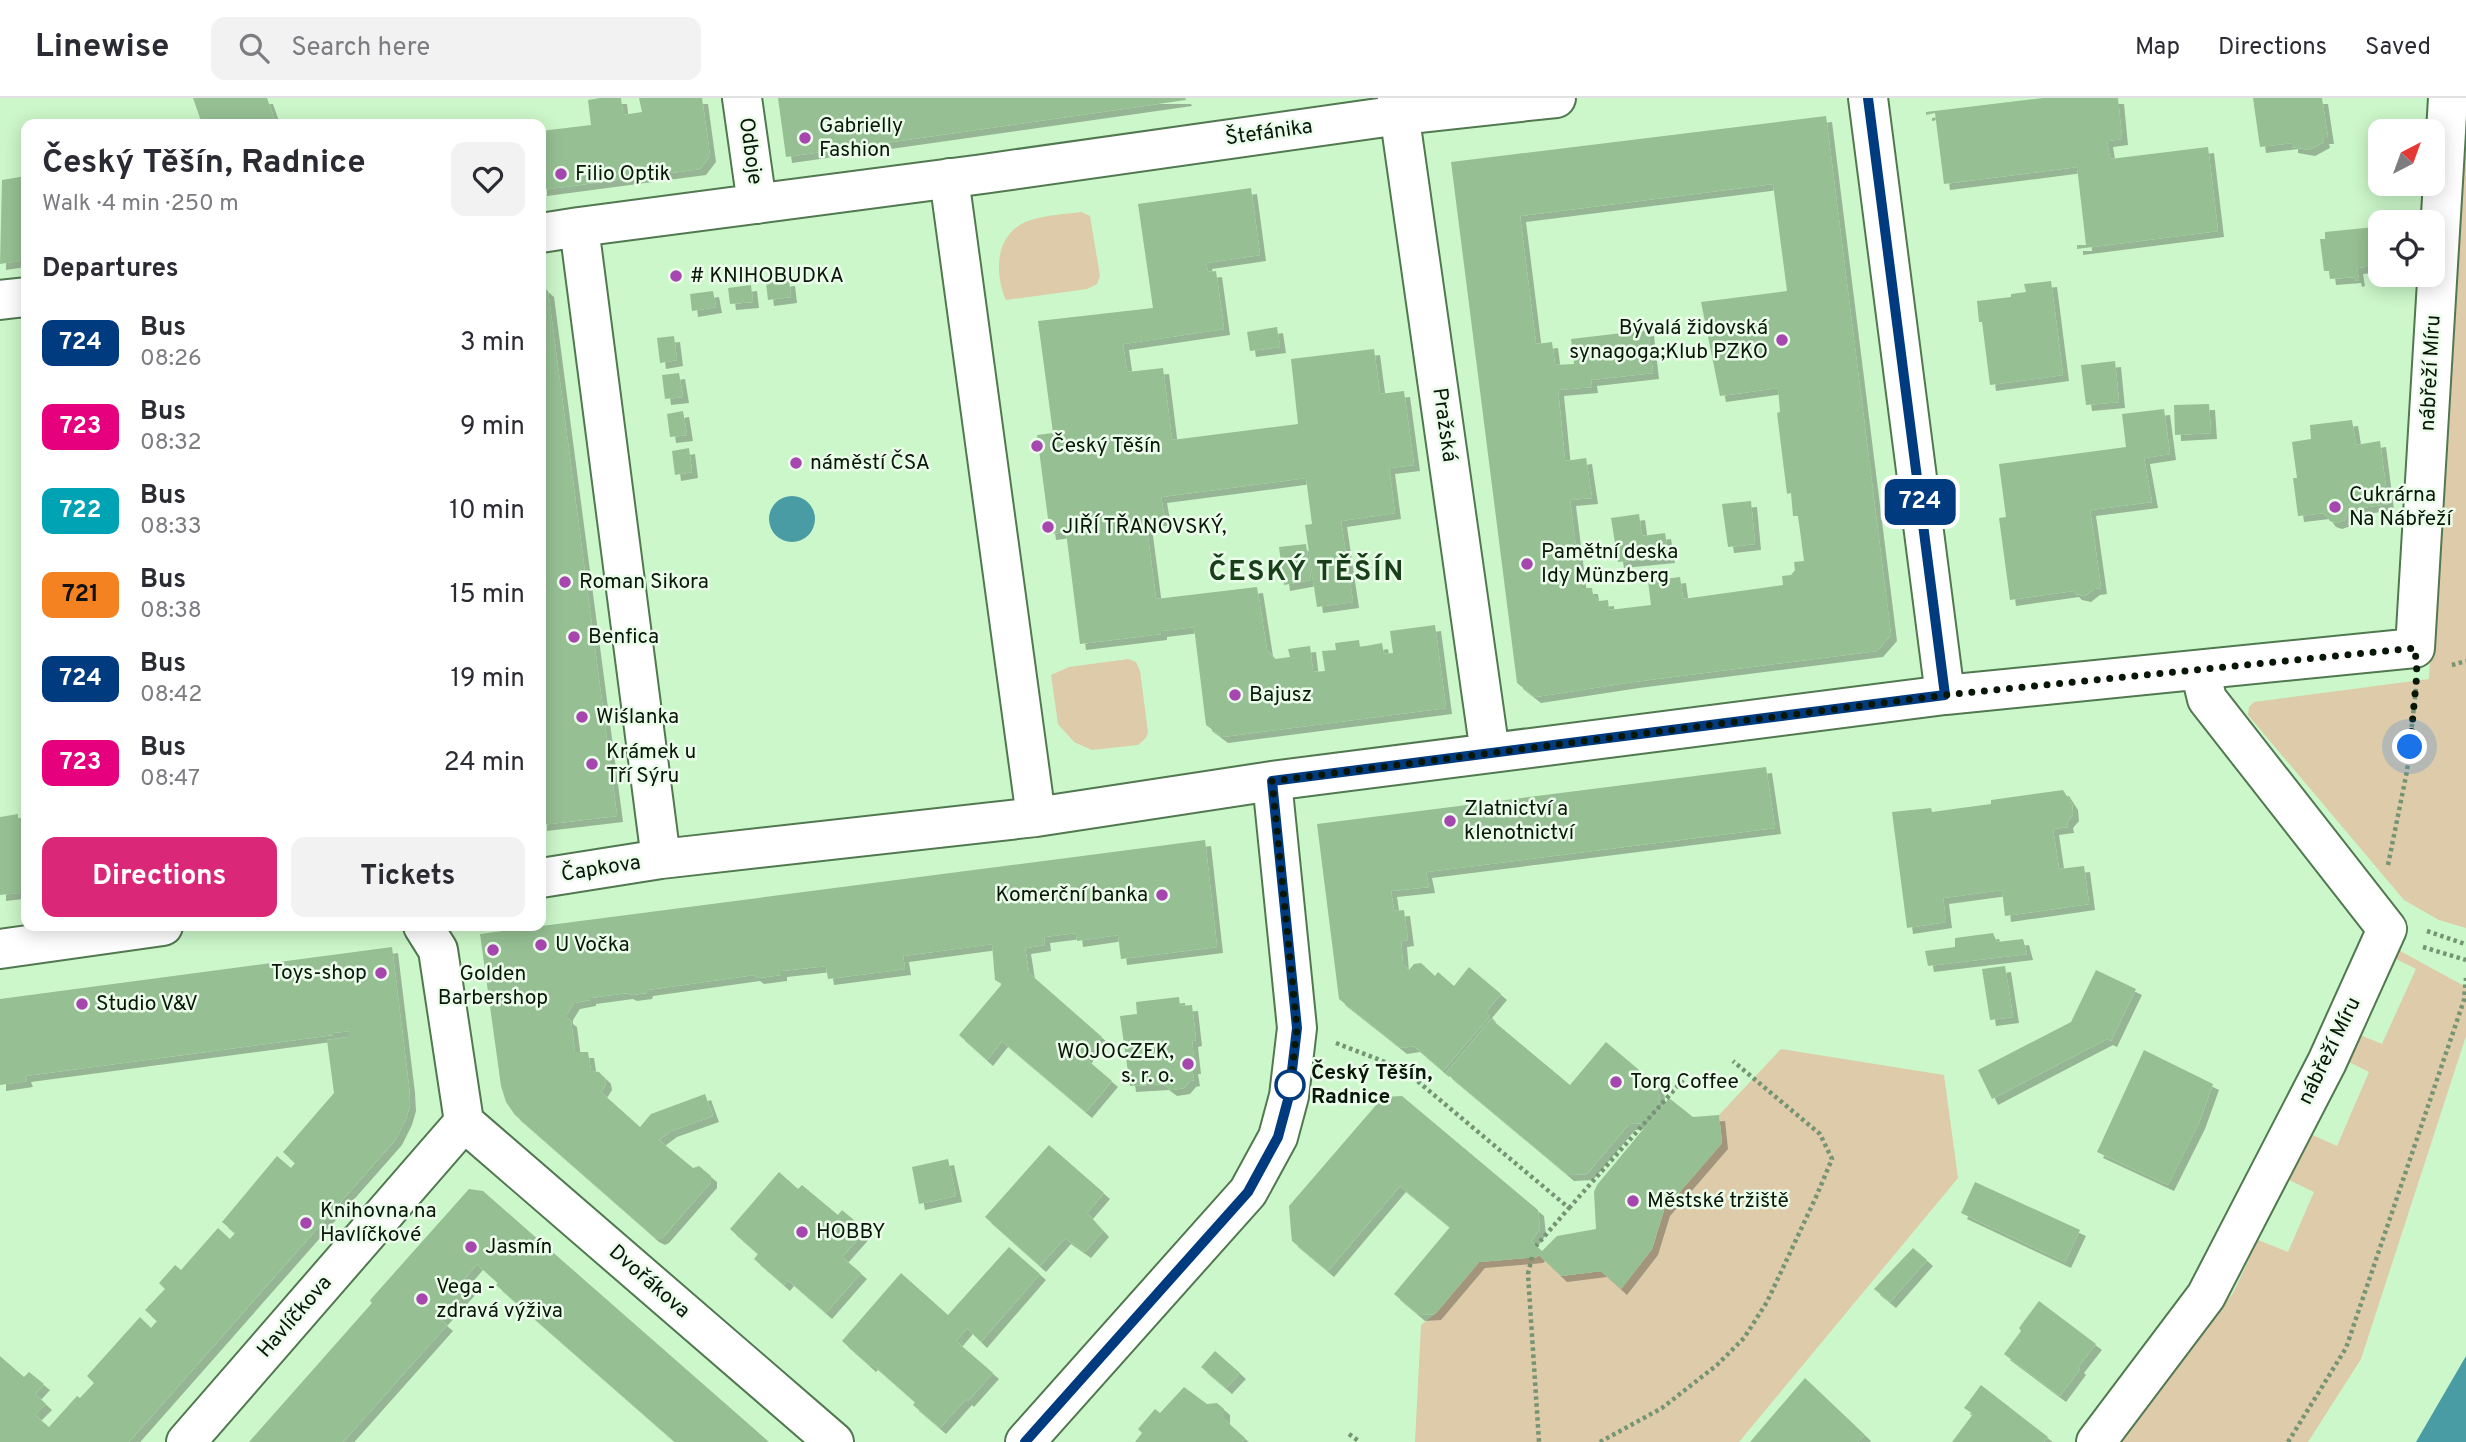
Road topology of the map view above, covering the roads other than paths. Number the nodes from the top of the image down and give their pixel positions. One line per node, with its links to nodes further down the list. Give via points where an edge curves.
1 (743, 98): 7 (street, Odboje)
2 (1556, 98): 5 (street, Štefánika)
3 (1868, 98): 13 (street)
4 (2448, 98): 12 (street, nábřeží Míru, via 2415,648)
5 (1399, 106): 6 (street, Štefánika); 14 (street, Pražská)
6 (966, 176): 7 (street); 16 (street)
7 (757, 204): 8 (street)
8 (579, 227): 9 (street); 17 (street)
9 (546, 232)
10 (21, 298): 11 (street)
11 (0, 300)
12 (2200, 670): 13 (street); 26 (street, nábřeží Míru, via 2207,699 2404,928 2327,1062 2206,1296)
13 (1945, 695): 14 (street)
14 (1490, 753): 15 (street)
15 (1272, 781): 16 (street); 25 (street, via 1297,1028 1289,1096 1278,1137 1248,1192)
16 (1036, 817): 17 (street)
17 (660, 859): 18 (street, Čapkova)
18 (546, 877)
19 (128, 931): 21 (street)
20 (426, 931): 22 (street, via 438,950)
21 (0, 949)
22 (464, 1122): 23 (street, Havlíčkova); 24 (street, Dvořákova)
23 (186, 1442)
24 (834, 1442)
25 (1025, 1442)
26 (2096, 1442)

